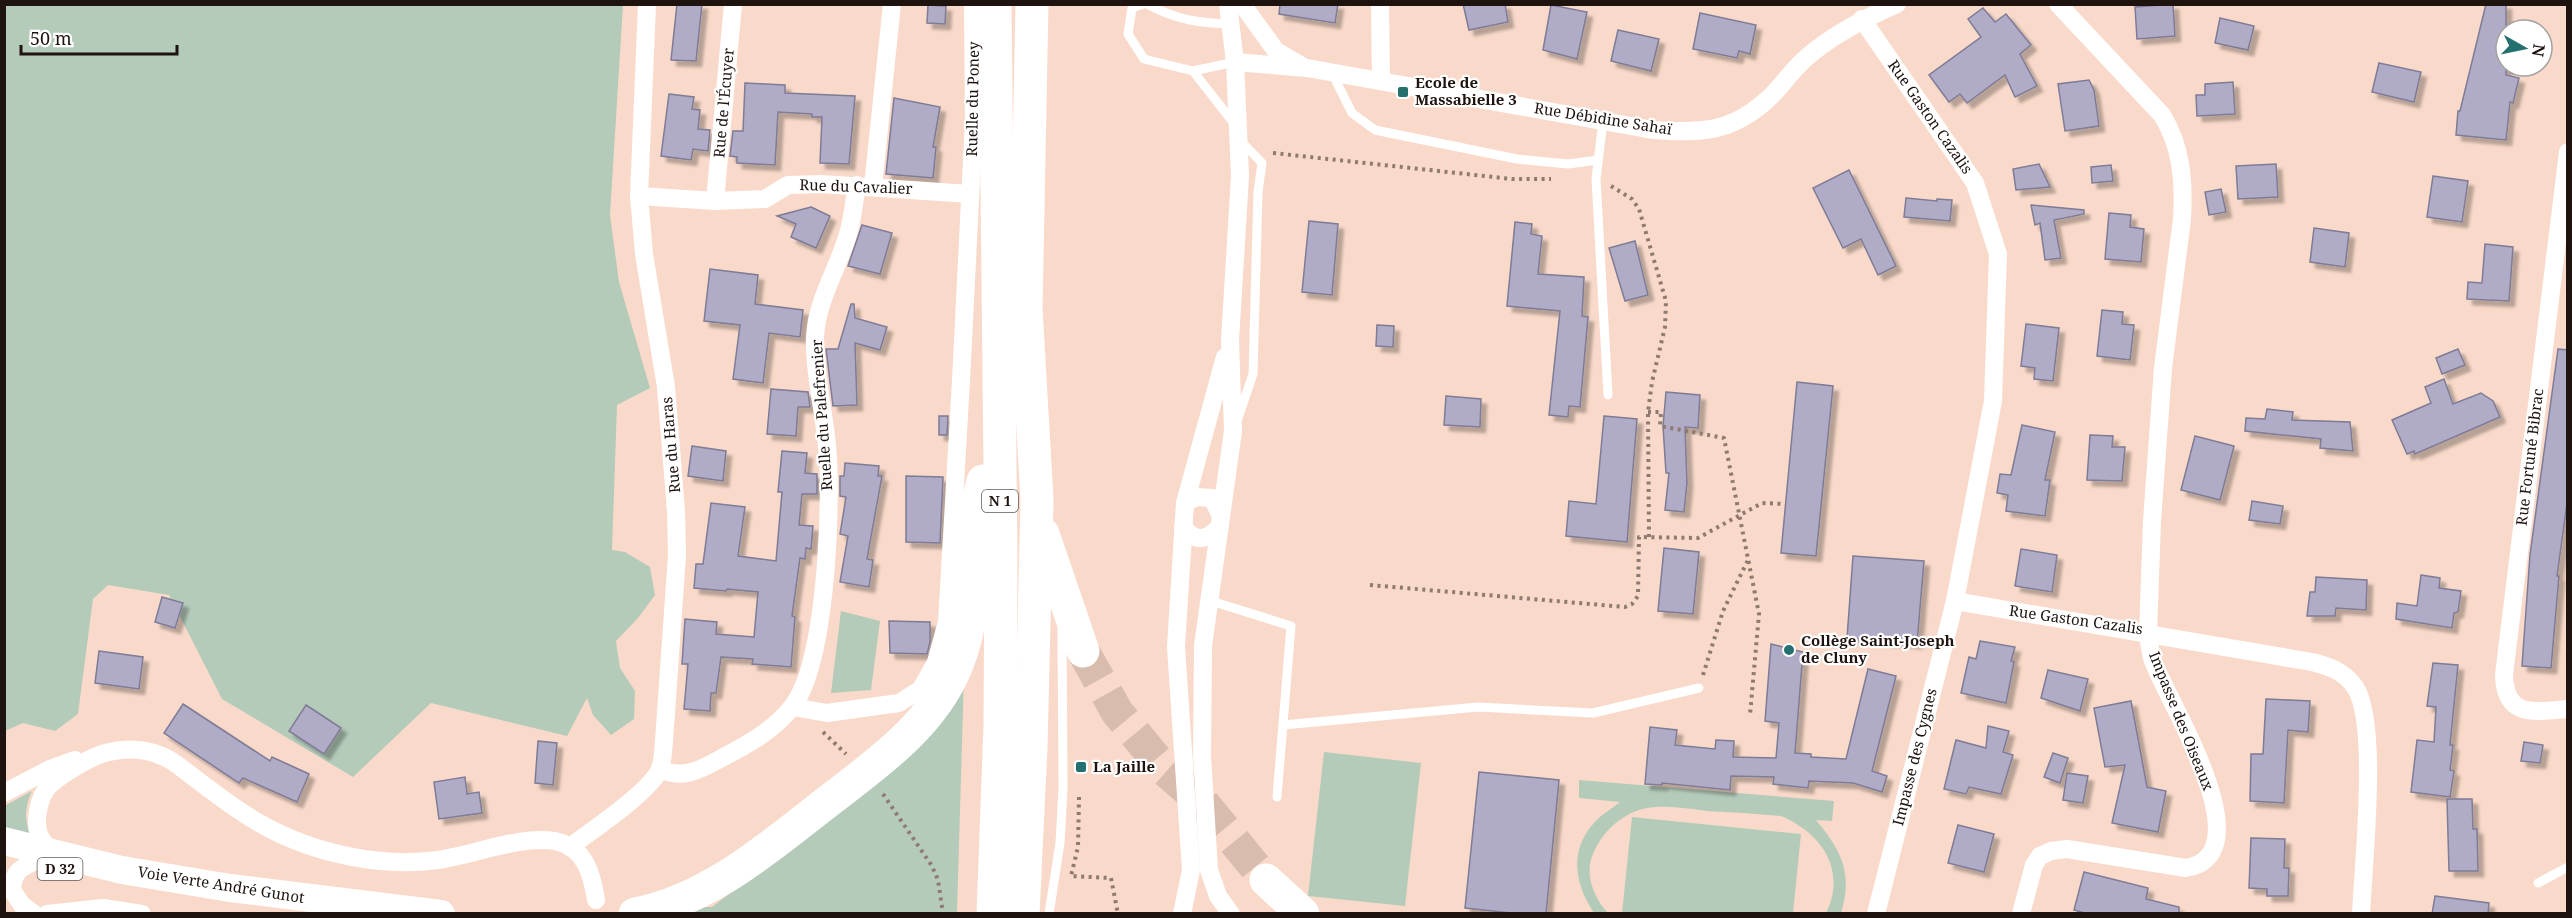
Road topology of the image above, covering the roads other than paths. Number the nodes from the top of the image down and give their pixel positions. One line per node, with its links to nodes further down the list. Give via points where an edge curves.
1 (647, 4): 27 (street, Rue du Haras)
2 (733, 4): 28 (street, Rue de l'Écuyer)
3 (892, 4): 25 (street)
4 (973, 4): 26 (street, Ruelle du Poney)
5 (995, 4): 20 (highway, N 1)
6 (1032, 4): 34 (highway, N 1, via 1026,308 1037,482)
7 (1145, 4): 14 (lane, via 1171,17 1201,24); 17 (lane, via 1132,8 1128,34 1144,59)
8 (1228, 4): 14 (street)
9 (1242, 4): 16 (street, via 1276,51)
10 (1380, 4): 19 (street)
11 (1897, 4): 13 (street, Rue Débidine Sahaï)
12 (2058, 4): 40 (street, Rue Gaston Cazalis, via 2162,115 2180,156 2182,219 2163,368)
13 (1862, 20): 21 (street, Rue Débidine Sahaï, via 1806,57 1768,99 1725,128 1692,132 1653,130); 39 (street, Rue Gaston Cazalis, via 1975,183 1998,254 1993,401)
14 (1232, 24): 15 (street)
15 (1235, 62): 16 (street, Rue Débidine Sahaï); 17 (lane); 22 (street)
16 (1307, 68): 18 (street, Rue Débidine Sahaï)
17 (1193, 71): 22 (lane)
18 (1332, 73): 19 (street, Rue Débidine Sahaï); 24 (lane, via 1352,113 1375,130 1517,159 1568,164)
19 (1381, 81): 21 (street, Rue Débidine Sahaï)
20 (995, 89): 32 (highway, via 988,108); 67 (highway, N 1, via 1000,726)
21 (1603, 121): 24 (lane)
22 (1238, 133): 29 (street, via 1240,176); 31 (lane, via 1262,163 1253,374)
23 (2568, 152): 44 (street, Rue Fortuné Bibrac, via 2504,675 2506,696 2515,706 2534,711)
24 (1598, 160): 30 (lane)
25 (865, 185): 26 (street, Rue du Cavalier); 28 (street, Rue du Cavalier, via 788,185 765,199); 43 (street, Ruelle du Palefrenier, via 817,323 816,357 828,459 826,566 813,651)
26 (970, 194): 43 (street, Ruelle du Poney, via 946,622 936,662 921,689 899,703 828,713)
27 (639, 196): 28 (street, Rue du Cavalier); 47 (street, Rue du Haras, via 644,254 666,387 676,511 676,565)
28 (715, 201)
29 (1230, 340): 31 (street); 33 (street)
30 (1608, 395)
31 (1233, 431): 35 (street)
32 (983, 479): 65 (highway, via 966,636 956,669 933,708 894,748 738,869 670,904); 66 (highway, via 984,652)
33 (1185, 503): 35 (street, via 1196,497 1212,498); 36 (street)
34 (1046, 517): 37 (highway); 68 (highway, N 1)
35 (1220, 521): 36 (street, via 1210,537 1199,540); 38 (street)
36 (1183, 526): 70 (street, via 1176,647 1191,870)
37 (1061, 585): 41 (highway); 69 (lane, via 1063,788 1060,843)
38 (1211, 601): 45 (lane, via 1291,626); 71 (street, via 1203,646 1202,756 1209,870 1218,896)
39 (1955, 601): 40 (street, Rue Gaston Cazalis); 73 (street, Impasse des Cygnes)
40 (2148, 634): 74 (street, Impasse des Oiseaux, via 2153,661 2214,803 2218,828 2214,849 2203,862 2186,868 2067,849 2045,853 2030,872); 75 (street, via 2313,662 2338,672 2356,688 2368,760)
41 (1083, 651)
42 (1699, 688): 45 (lane, via 1593,713 1478,706)
43 (799, 707): 47 (street, Ruelle du Palefrenier, via 762,736 696,771 674,774)
44 (2568, 709)
45 (1284, 725): 49 (lane)
46 (95, 757): 48 (street, via 71,760); 51 (street, via 119,750 161,755 258,823 337,854 409,862 523,842 554,841); 53 (street, via 44,792 37,825)
47 (660, 769): 51 (street, via 639,793)
48 (4, 793)
49 (1277, 797)
50 (4, 841): 53 (main road, Voie Verte André Gunot / D 32)
51 (570, 847): 58 (street, via 586,862)
52 (4, 855): 53 (main road, Voie Verte André Gunot / D 32)
53 (44, 858): 55 (main road, Voie Verte André Gunot / D 32); 60 (street, via 14,875 12,890)
54 (2568, 867): 57 (lane)
55 (109, 873): 63 (main road, Voie Verte André Gunot / D 32); 64 (main road, Voie Verte André Gunot / D 32)
56 (1266, 880): 72 (highway)
57 (2538, 883)
58 (596, 900)
59 (103, 911): 61 (street); 62 (street)
60 (34, 914)
61 (47, 914)
62 (142, 914)
63 (300, 914)
64 (441, 914)
65 (635, 914)
66 (976, 914)
67 (993, 914)
68 (1023, 914)
69 (1049, 914)
70 (1182, 914)
71 (1231, 914)
72 (1303, 914)
73 (1876, 914)
74 (2021, 914)
75 (2361, 914)

